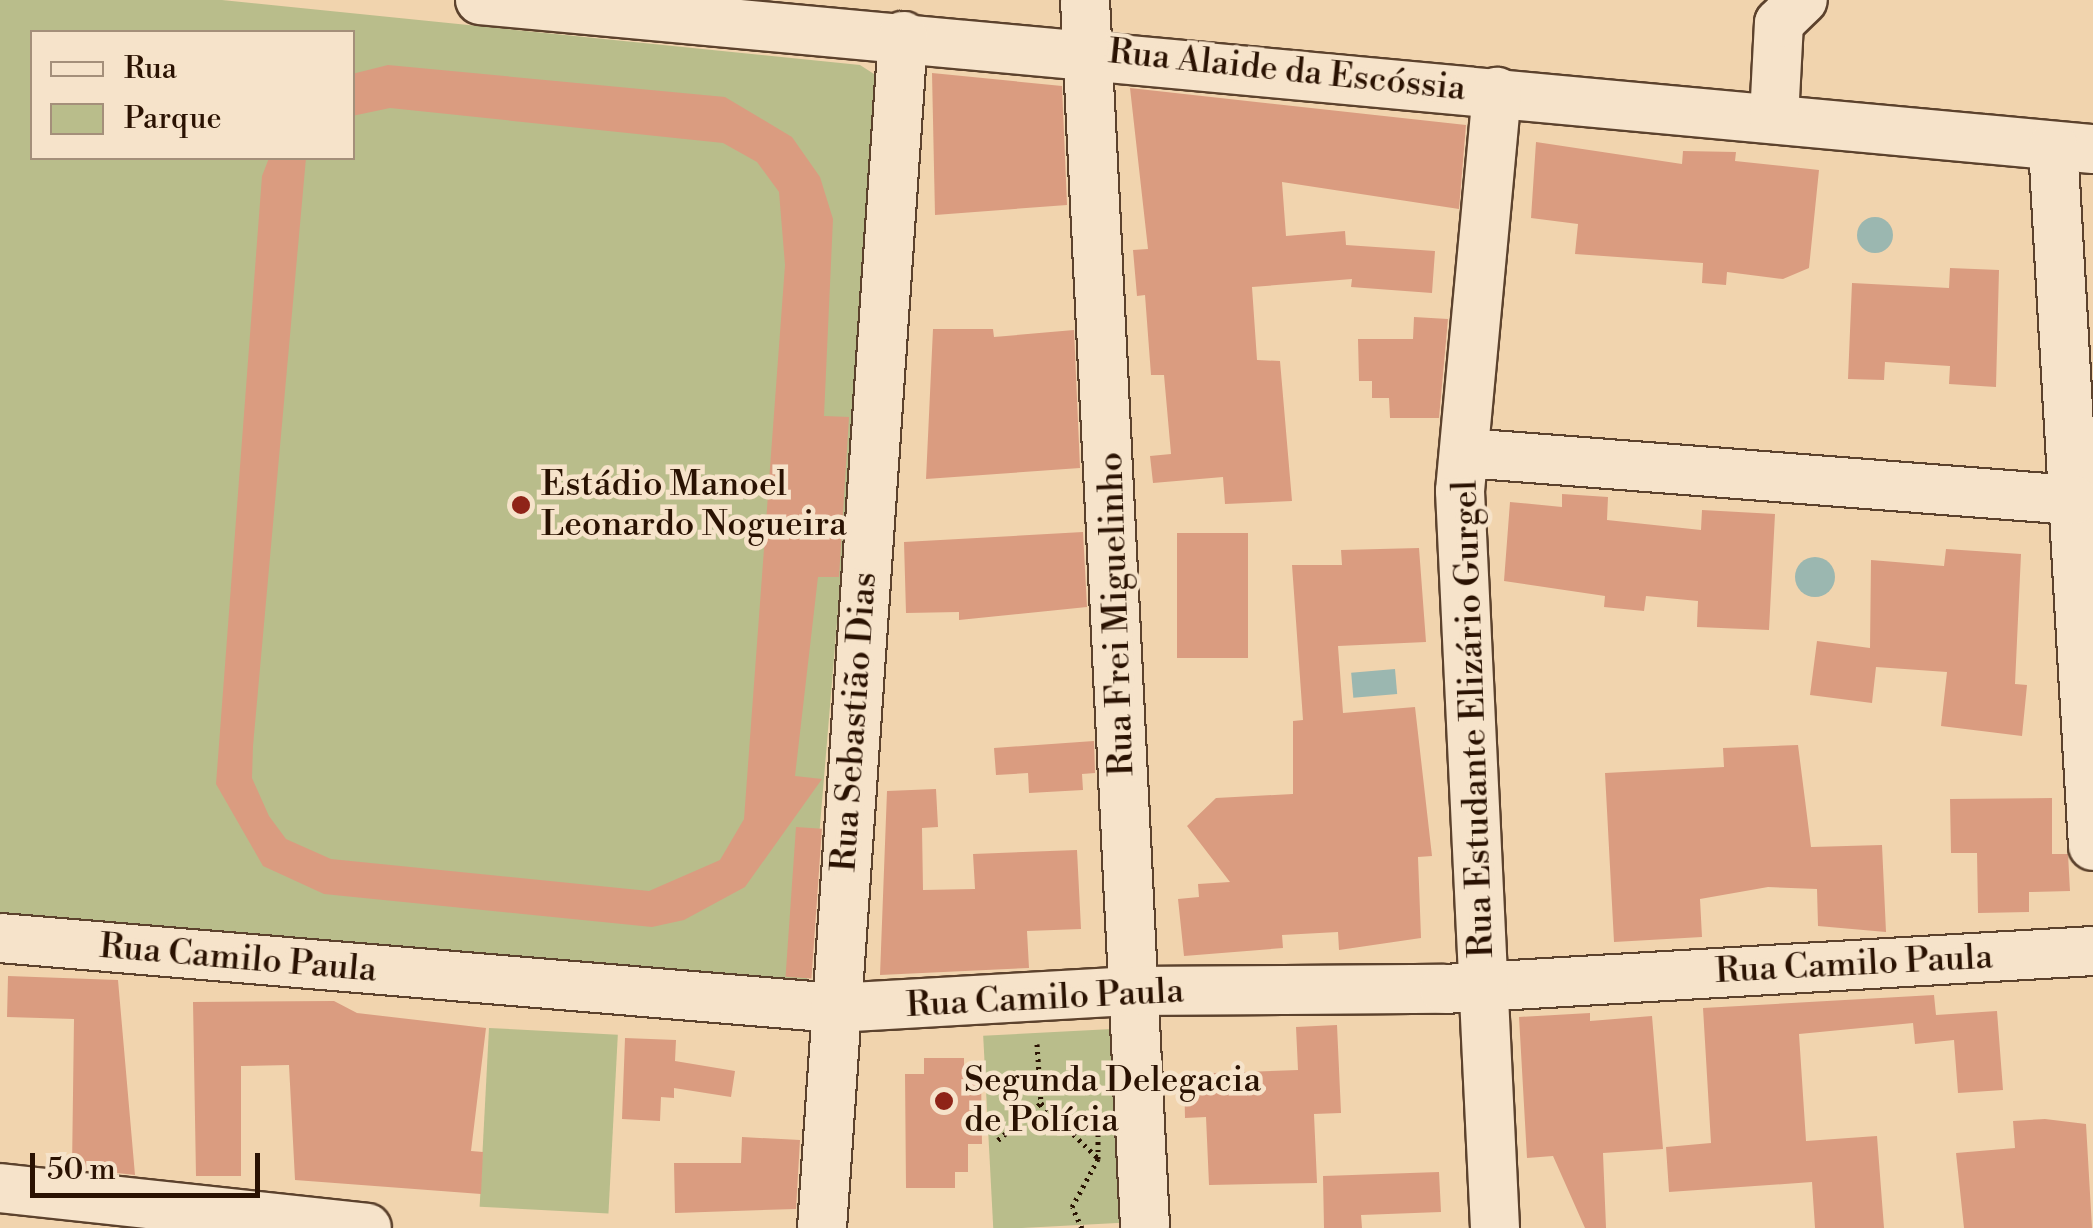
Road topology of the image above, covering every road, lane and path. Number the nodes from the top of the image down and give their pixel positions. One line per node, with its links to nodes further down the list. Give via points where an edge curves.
1 (480, 0): 4 (street, Rua Alaide da Escóssia)
2 (1086, 0): 6 (street, Rua Frei Miguelinho)
3 (1803, 0): 8 (street, via 1779,23)
4 (714, 10): 5 (street, Rua Alaide da Escóssia)
5 (903, 36): 6 (street, Rua Alaide da Escóssia); 17 (street, Rua Sebastião Dias)
6 (1088, 52): 7 (street, Rua Alaide da Escóssia); 16 (street, Rua Frei Miguelinho)
7 (1497, 92): 8 (street, Rua Alaide da Escóssia); 10 (street, Rua Estudante Elizário Gurgel)
8 (1774, 118): 9 (street, Rua Alaide da Escóssia)
9 (2073, 148): 11 (street)
10 (1466, 453): 11 (street); 15 (street, Rua Estudante Elizário Gurgel, via 1460,490)
11 (2073, 500): 12 (street)
12 (2093, 846)
13 (0, 938): 17 (street, Rua Camilo Paula)
14 (2093, 951): 15 (street, Rua Camilo Paula)
15 (1484, 987): 16 (street, Rua Camilo Paula); 26 (street, Rua Estudante Elizário Gurgel)
16 (1132, 990): 17 (street, Rua Camilo Paula); 25 (street, Rua Frei Miguelinho)
17 (835, 1008): 23 (street, Rua Sebastião Dias)
18 (1037, 1044): 19 (path)
19 (1042, 1102): 20 (path); 24 (path, via 1098,1159 1072,1207)
20 (998, 1140)
21 (0, 1188): 22 (street)
22 (367, 1228)
23 (822, 1228)
24 (1082, 1228)
25 (1145, 1228)
26 (1495, 1228)

